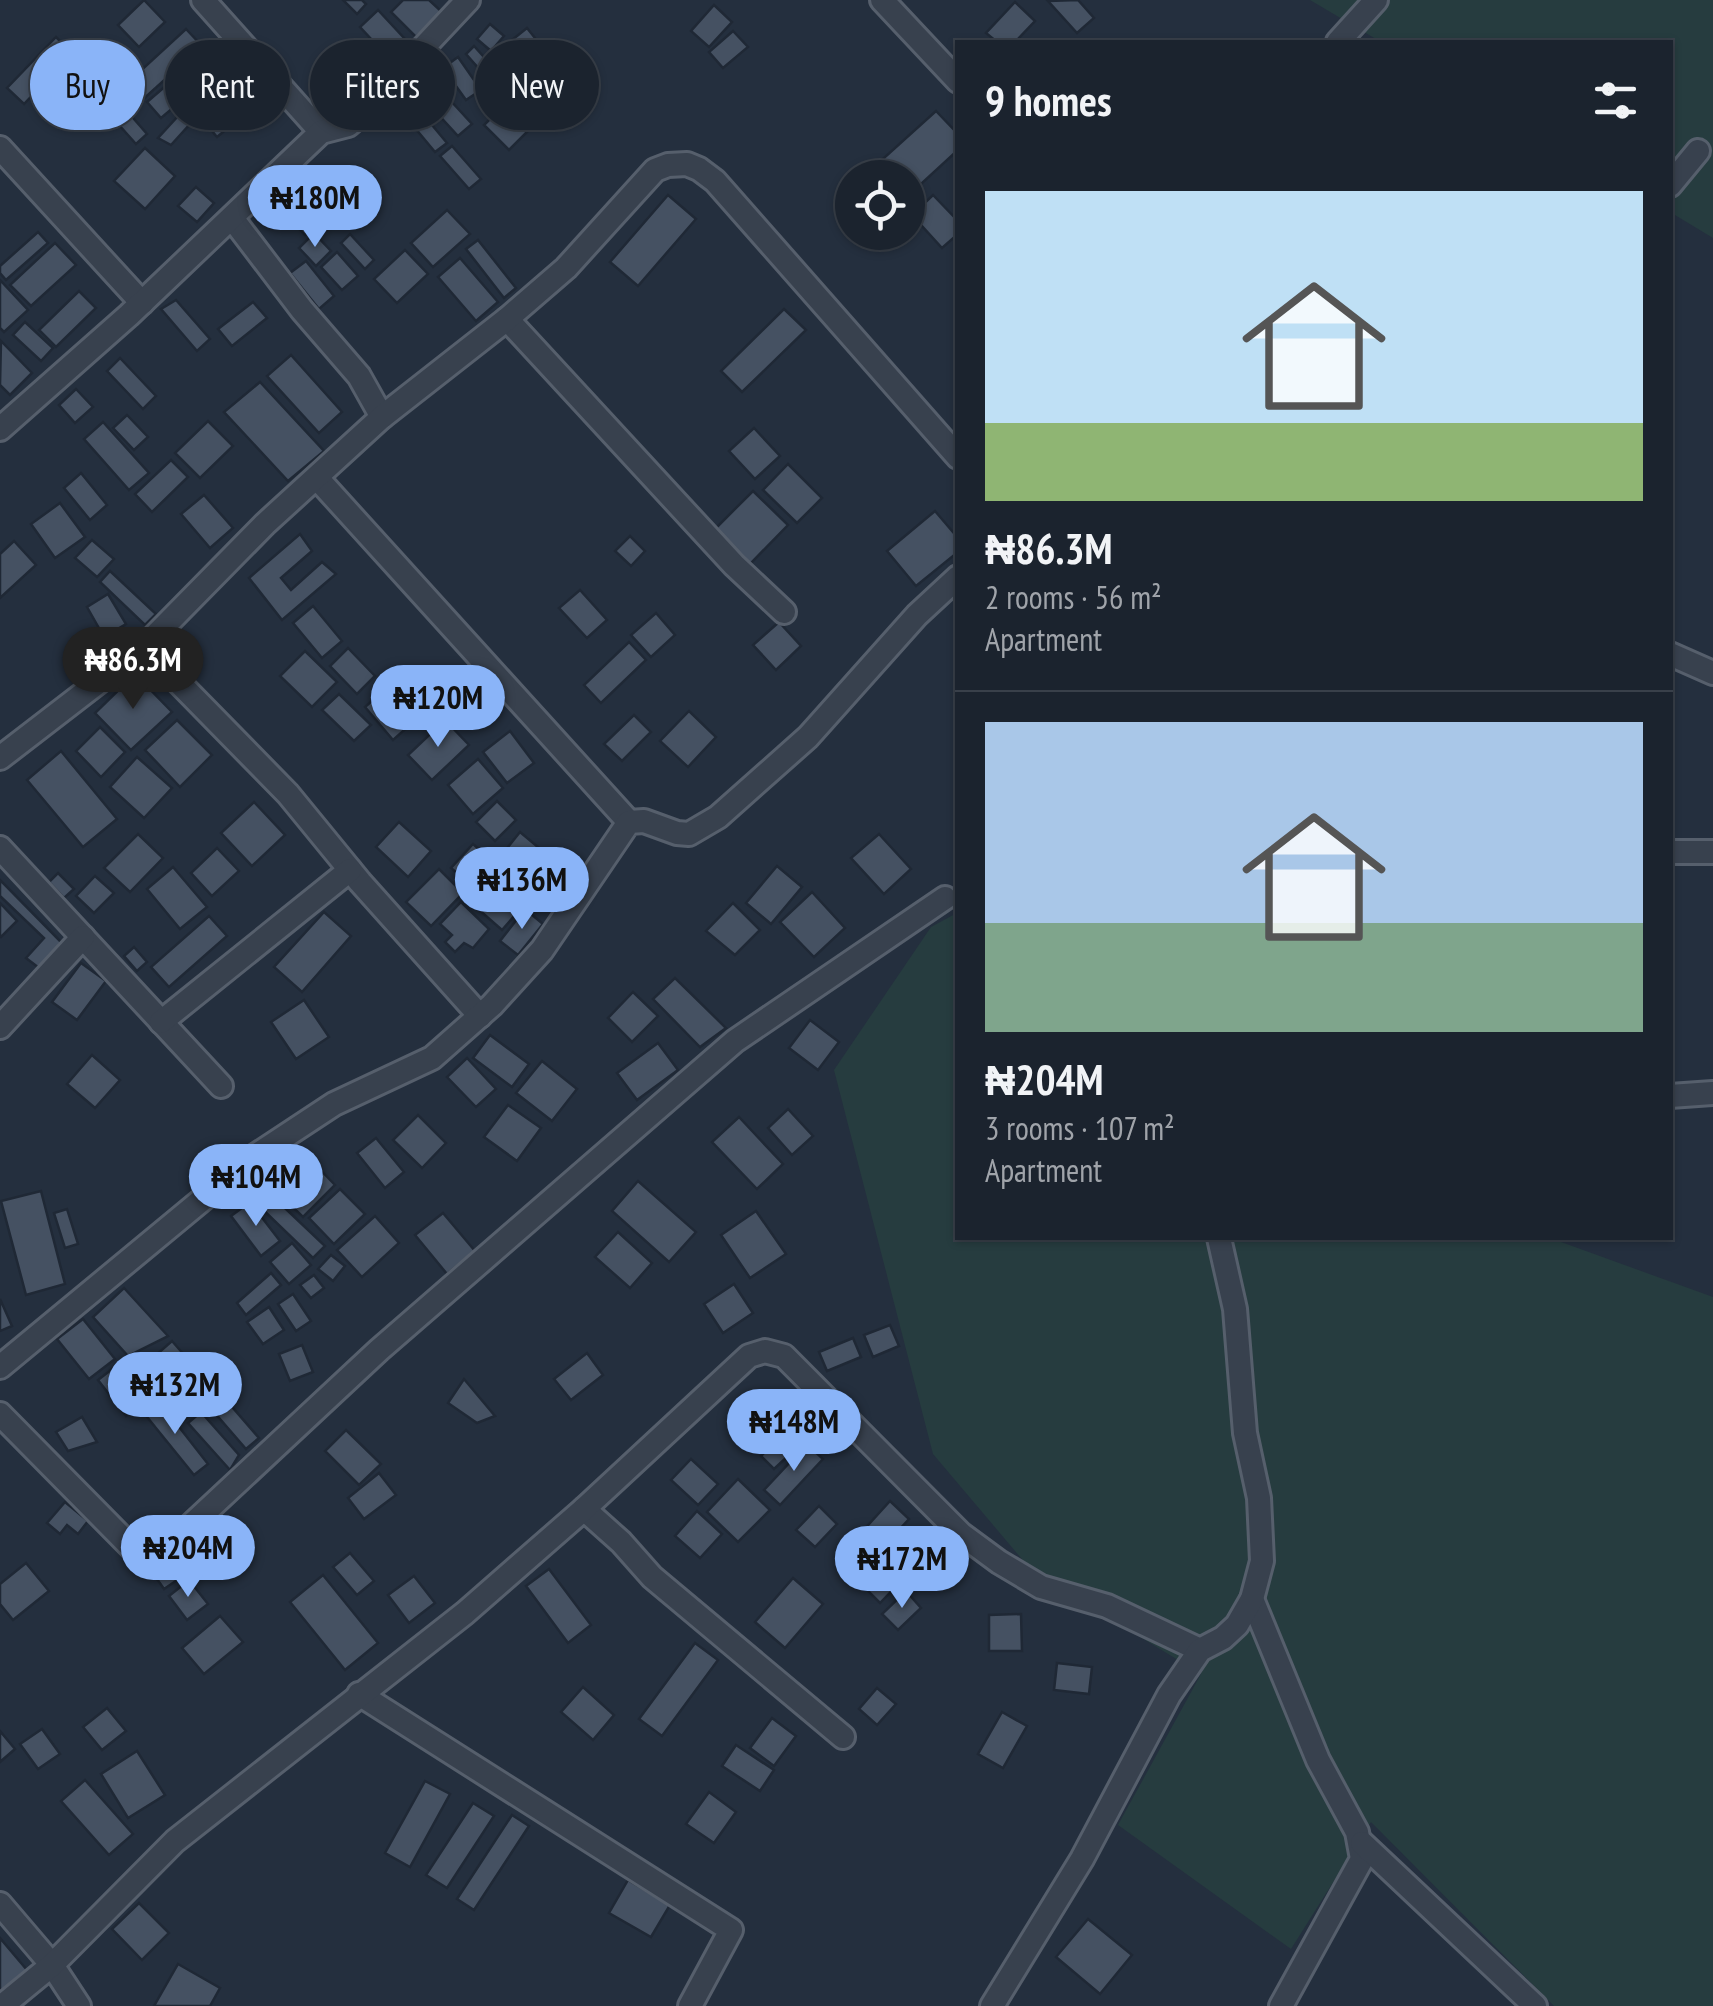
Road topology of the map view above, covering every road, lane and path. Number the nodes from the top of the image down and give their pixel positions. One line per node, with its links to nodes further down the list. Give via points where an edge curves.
1 (203, 0): 7 (street)
2 (468, 0): 7 (street, via 360,115)
3 (882, 0): 6 (street)
4 (1376, 0): 5 (street)
5 (1340, 40)
6 (955, 78)
7 (321, 132): 11 (street)
8 (0, 148): 12 (street)
9 (1698, 151): 10 (street)
10 (1673, 181)
11 (232, 218): 12 (street); 14 (street, via 359,376)
12 (142, 303): 15 (street)
13 (507, 320): 14 (street); 16 (street, via 580,256 642,182 668,164 687,164 715,182); 19 (street)
14 (382, 417): 17 (street)
15 (0, 429)
16 (955, 455)
17 (318, 478): 20 (street); 24 (street)
18 (955, 580): 24 (street, via 808,737 718,817 689,834)
19 (784, 612)
20 (144, 647): 23 (street); 28 (street, via 288,794)
21 (1673, 655): 22 (street)
22 (1713, 673)
23 (0, 758)
24 (629, 822): 31 (street, via 542,950)
25 (0, 848): 30 (street)
26 (1673, 852): 27 (street)
27 (1713, 852)
28 (350, 870): 31 (street); 32 (street)
29 (946, 898): 39 (street, via 736,1041 368,1360 158,1556 141,1557)
30 (84, 938): 32 (street); 33 (street)
31 (480, 1016): 38 (street, via 432,1058 334,1104 255,1156)
32 (161, 1022): 34 (street)
33 (0, 1027)
34 (221, 1086)
35 (1713, 1093): 36 (street)
36 (1673, 1096)
37 (1219, 1240): 41 (street, via 1259,1498 1262,1562)
38 (0, 1367)
39 (0, 1414)
40 (584, 1509): 42 (street, via 748,1356 784,1356 961,1534 999,1562 1041,1587 1108,1606); 43 (street); 44 (street, via 652,1577)
41 (1252, 1599): 42 (street, via 1223,1638); 45 (street, via 1318,1760)
42 (1200, 1650): 51 (street, via 1168,1694 1082,1860)
43 (359, 1694): 47 (street, via 175,1842); 50 (street, via 731,1930)
44 (843, 1737)
45 (1362, 1844): 52 (street, via 1362,1860); 53 (street)
46 (0, 1904): 47 (street)
47 (52, 1965): 48 (street); 49 (street)
48 (2, 2006)
49 (79, 2006)
50 (690, 2006)
51 (992, 2006)
52 (1281, 2006)
53 (1534, 2006)

